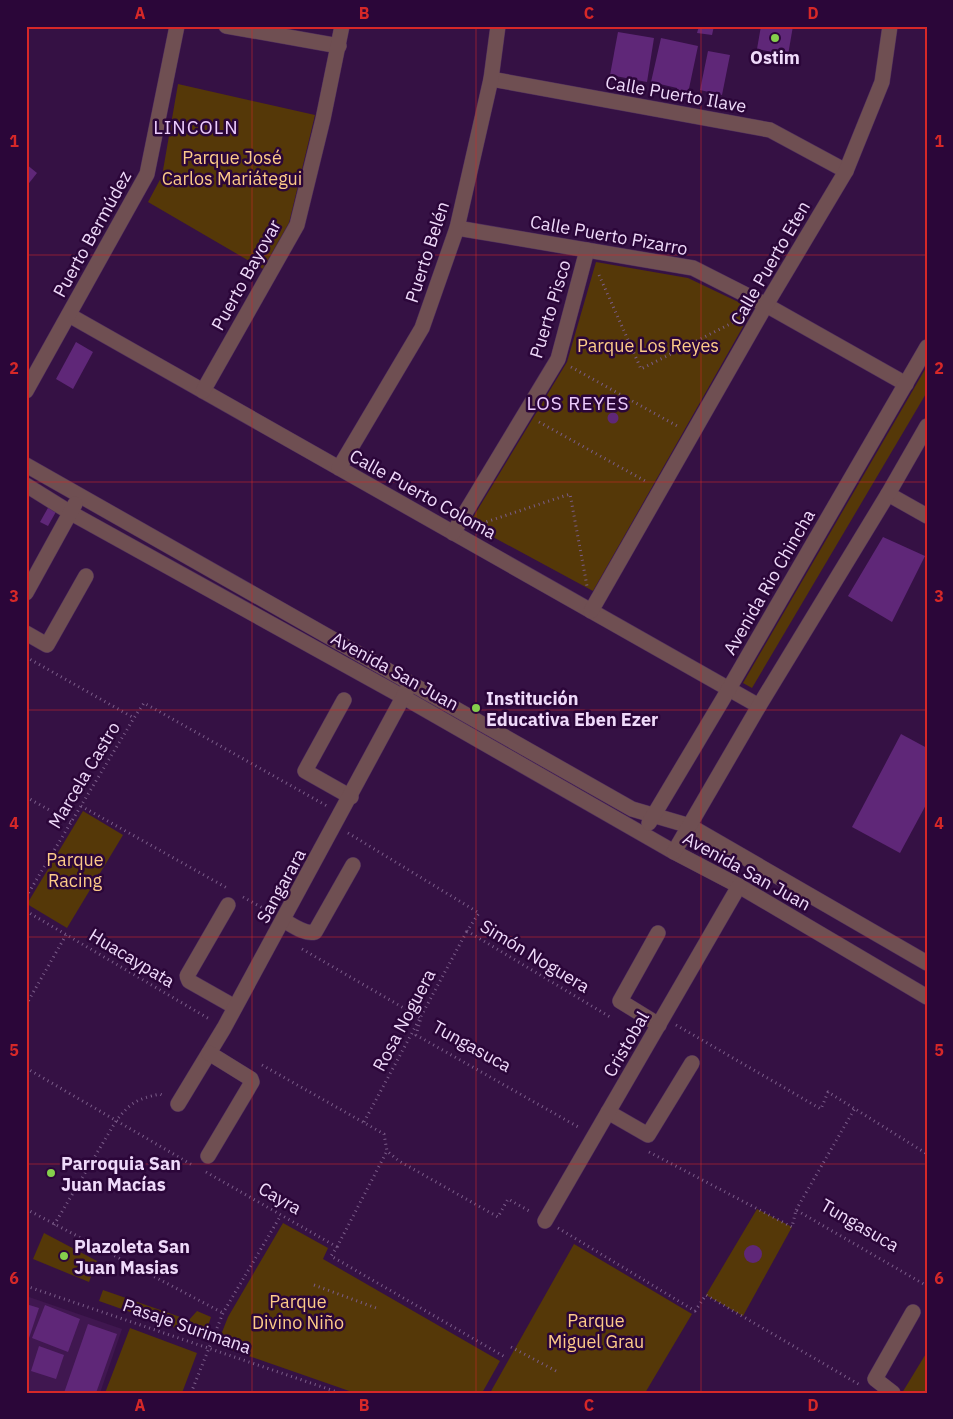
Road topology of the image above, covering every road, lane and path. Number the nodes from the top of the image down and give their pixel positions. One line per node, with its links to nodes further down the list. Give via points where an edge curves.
1 (177, 26): 12 (street, Puerto Bermúdez, via 147,174)
2 (226, 26): 6 (street)
3 (342, 26): 6 (street, Puerto Bayovar)
4 (498, 26): 7 (street, Puerto Belén)
5 (890, 26): 8 (street, Calle Puerto Eten, via 882,82)
6 (339, 46): 18 (street, Puerto Bayovar, via 296,226)
7 (491, 79): 8 (street, Calle Puerto Ilave, via 770,130); 9 (street, Puerto Belén)
8 (846, 171): 11 (street, Calle Puerto Eten)
9 (457, 228): 10 (street, Calle Puerto Pizarro); 23 (street, Puerto Belén, via 422,328)
10 (587, 250): 11 (street, Calle Puerto Pizarro, via 693,268); 13 (path, via 641,369); 15 (street, Puerto Pisco)
11 (766, 305): 16 (street, Calle Puerto Pizarro); 21 (street, Calle Puerto Eten)
12 (69, 315): 17 (street, Puerto Bermúdez); 18 (street, Calle Puerto Coloma)
13 (741, 318)
14 (927, 347): 16 (street, Avenida Rio Chincha)
15 (558, 360): 19 (street, Puerto Pisco); 21 (path)
16 (906, 384): 37 (street, Avenida Rio Chincha)
17 (26, 391)
18 (203, 391): 23 (street, Calle Puerto Coloma)
19 (525, 414): 25 (path); 30 (street, Puerto Pisco)
20 (927, 426): 26 (street)
21 (692, 434): 25 (street, Calle Puerto Eten)
22 (26, 466): 27 (street, Avenida San Juan)
23 (339, 468): 30 (street, Calle Puerto Coloma)
24 (26, 485): 28 (street, Avenida San Juan)
25 (660, 490): 33 (street, Calle Puerto Eten)
26 (888, 494): 29 (street); 40 (street)
27 (78, 496): 28 (street); 36 (street, Avenida San Juan)
28 (71, 513): 32 (street); 38 (street, Avenida San Juan)
29 (927, 516)
30 (453, 533): 33 (street, Calle Puerto Coloma); 33 (path, via 570,494)
31 (86, 576): 34 (street, via 46,645)
32 (26, 593)
33 (591, 611): 37 (street, Calle Puerto Coloma)
34 (26, 633)
35 (26, 657): 41 (path)
36 (411, 682): 38 (street, Sangarara); 45 (street, Avenida San Juan, via 632,809)
37 (729, 688): 40 (street, Calle Puerto Coloma); 45 (street, Avenida Rio Chincha)
38 (405, 698): 42 (street, Sangarara); 49 (street, Avenida San Juan)
39 (344, 700): 42 (street, via 305,771)
40 (759, 706): 48 (street)
41 (134, 718): 44 (path, Marcela Castro); 46 (path, Simón Noguera, via 144,703)
42 (351, 796): 46 (street, Sangarara)
43 (26, 797): 47 (path)
44 (81, 806): 47 (path, Marcela Castro); 55 (path)
45 (653, 816): 48 (street, Avenida San Juan); 49 (street, Avenida Rio Chincha)
46 (338, 820): 57 (street, Sangarara); 58 (path, Simón Noguera, via 478,913)
47 (71, 822): 54 (path, Marcela Castro)
48 (690, 826): 50 (street); 62 (street, Avenida San Juan)
49 (642, 834): 50 (street, Avenida San Juan)
50 (674, 852): 52 (street, Avenida San Juan)
51 (353, 866): 57 (street, via 316,932 312,934)
52 (739, 886): 63 (street, Avenida San Juan); 68 (street, Cristobal)
53 (241, 896): 57 (path)
54 (26, 897)
55 (230, 898): 65 (street, via 187,976 189,981)
56 (26, 911): 60 (path, Huacaypata)
57 (283, 920): 65 (street, Sangarara)
58 (467, 931): 66 (path, Rosa Noguera); 67 (path, Simón Noguera)
59 (658, 933): 68 (street, via 620,1001)
60 (66, 935): 64 (path); 69 (path, Huacaypata)
61 (301, 948): 66 (path, Tungasuca)
62 (927, 963)
63 (927, 997)
64 (26, 1005)
65 (235, 1007): 69 (street, Sangarara)
66 (421, 1018): 77 (path, Rosa Noguera); 78 (path, Tungasuca, via 416,1035)
67 (616, 1020)
68 (661, 1021): 74 (path, via 821,1109 828,1092); 75 (street, Cristobal)
69 (224, 1028): 70 (street, Sangarara)
70 (209, 1053): 73 (street, Sangarara); 82 (street, via 252,1082)
71 (692, 1062): 75 (street, via 648,1135)
72 (26, 1068): 76 (path)
73 (178, 1104): 76 (path, via 160,1094 140,1098)
74 (855, 1108): 81 (path); 86 (path)
75 (608, 1112): 78 (street, Cristobal)
76 (116, 1121): 83 (path); 89 (path)
77 (364, 1122)
78 (594, 1136): 88 (street, Cristobal)
79 (643, 1149): 86 (path, Tungasuca, via 792,1228)
80 (387, 1151): 90 (path)
81 (927, 1154)
82 (208, 1156)
83 (197, 1167)
84 (205, 1172): 87 (path, Cayra)
85 (26, 1209): 89 (path)
86 (796, 1210): 93 (path, Tungasuca)
87 (281, 1215): 90 (path, Cayra); 96 (path)
88 (545, 1221)
89 (54, 1225): 96 (path)
90 (337, 1247): 99 (path, via 331,1256)
91 (314, 1285): 94 (path)
92 (26, 1286): 98 (path, Pasaje Surimana)
93 (927, 1286)
94 (376, 1308)
95 (913, 1312): 103 (street, via 875,1379)
96 (223, 1313): 98 (path)
97 (511, 1347): 100 (path)
98 (209, 1348): 101 (path); 102 (path, Pasaje Surimana)
99 (505, 1357)
100 (556, 1371)
101 (191, 1393)
102 (340, 1393)
103 (894, 1393)

